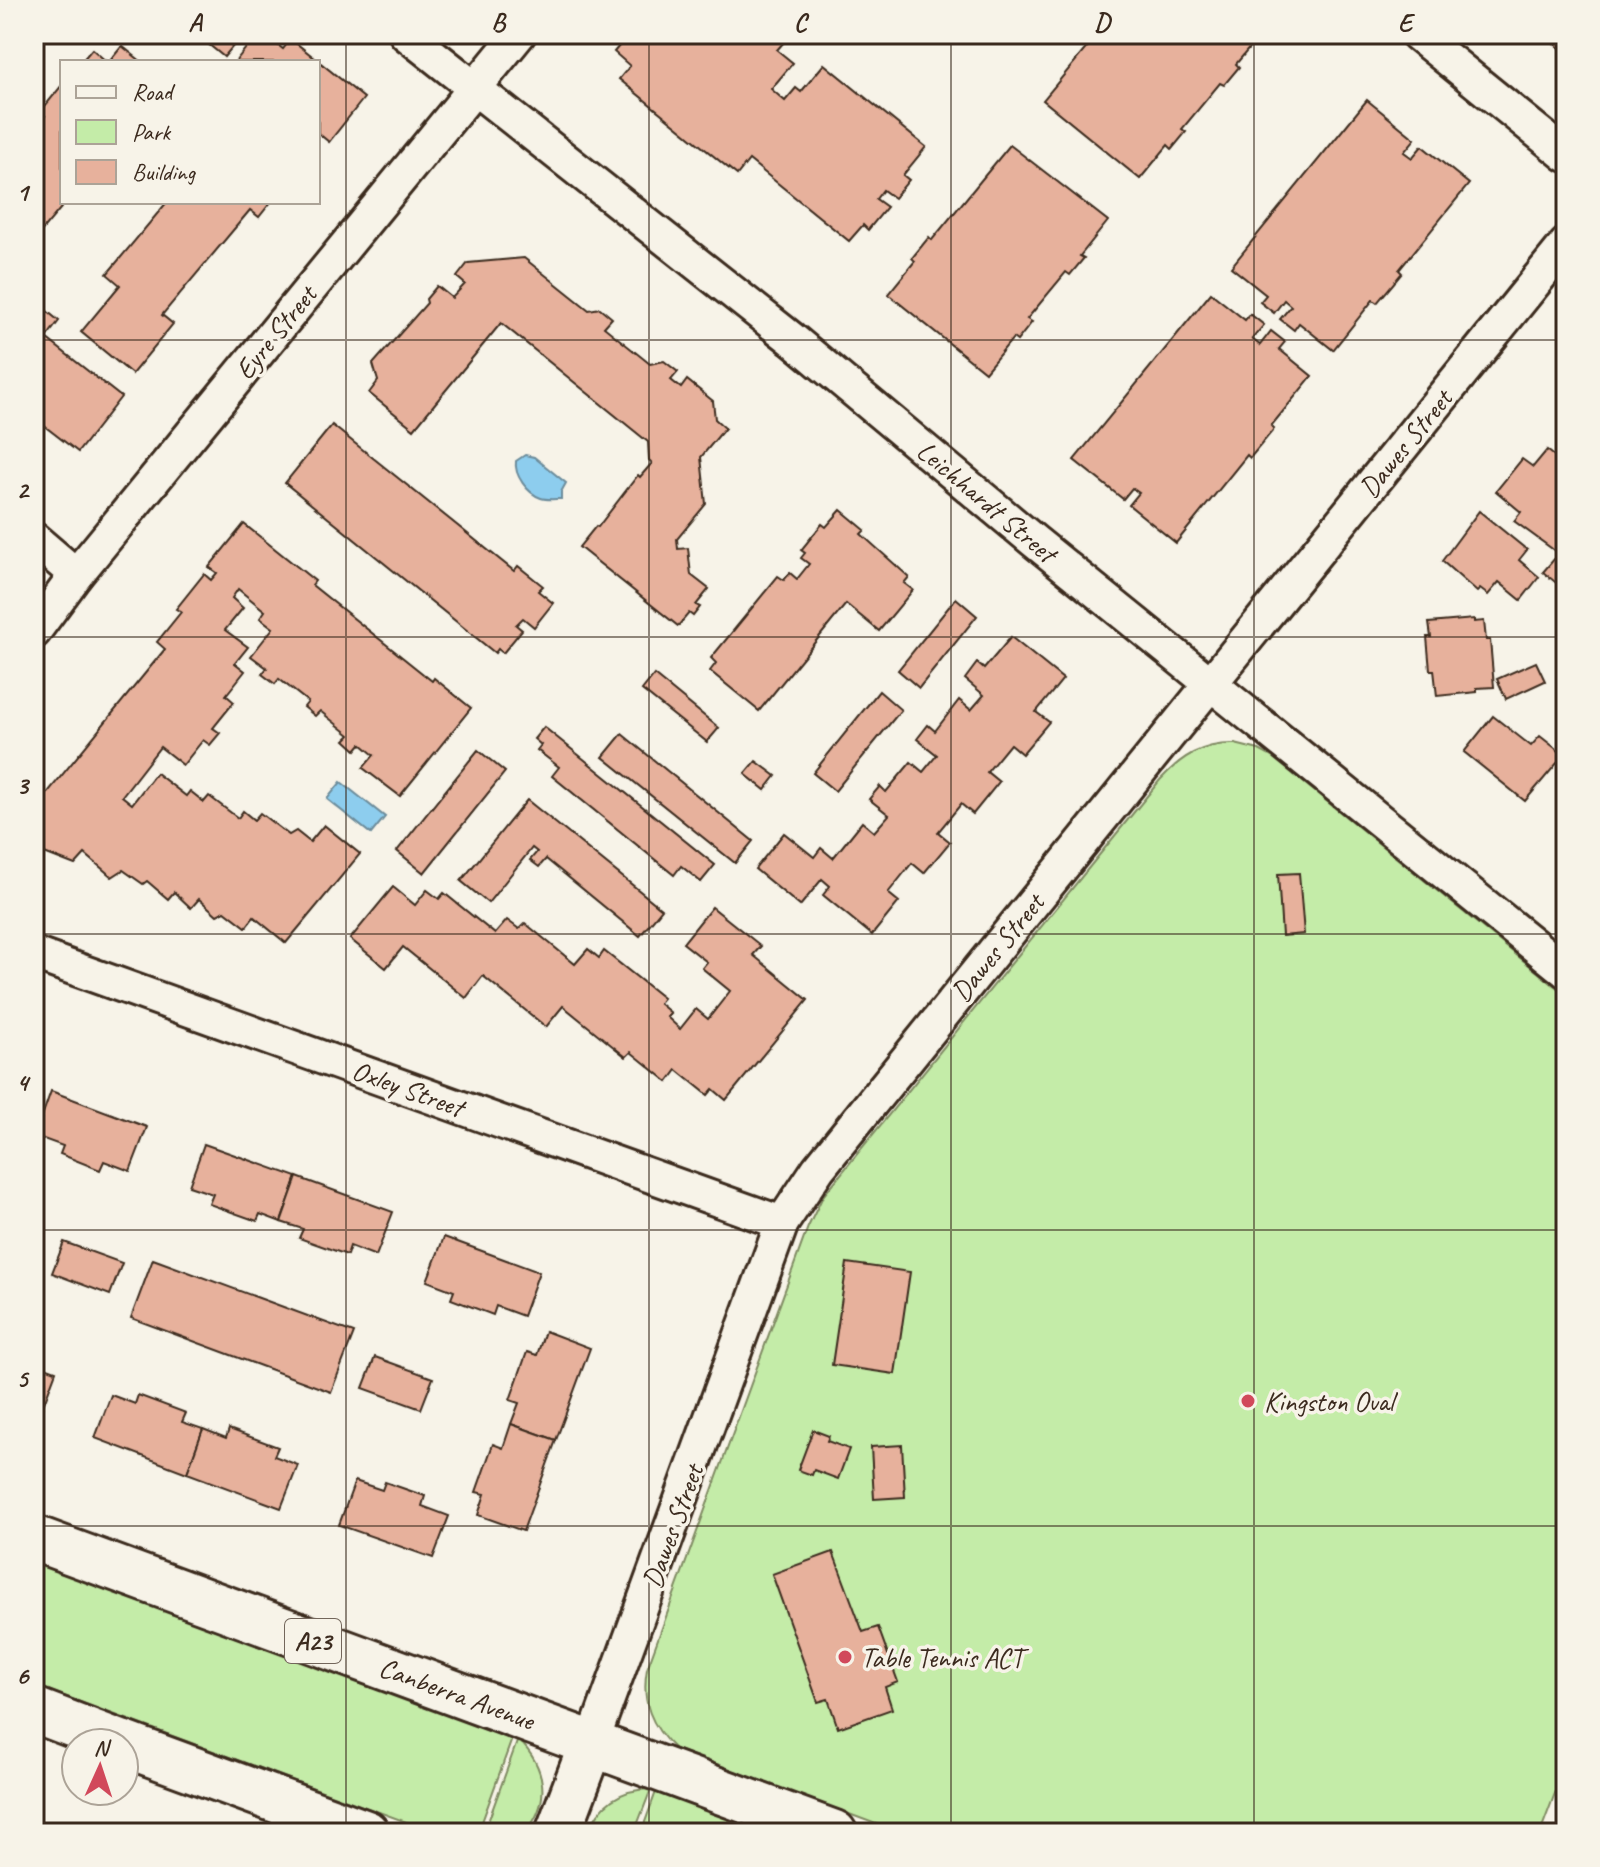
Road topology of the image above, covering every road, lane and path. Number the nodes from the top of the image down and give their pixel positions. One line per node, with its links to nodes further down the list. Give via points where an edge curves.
1 (406, 34): 4 (street, Leichhardt Street)
2 (519, 34): 4 (street, Eyre Street)
3 (1417, 34): 5 (street)
4 (474, 89): 8 (street, Eyre Street); 10 (street, Leichhardt Street, via 792,339)
5 (1566, 155)
6 (1566, 244): 10 (street, Dawes Street)
7 (34, 539): 8 (street)
8 (76, 575): 9 (street, Eyre Street)
9 (34, 632)
10 (1210, 683): 12 (street, Leichhardt Street); 13 (street, Dawes Street, via 818,1169)
11 (34, 954): 13 (street, Oxley Street)
12 (1566, 971)
13 (782, 1223): 17 (street, Dawes Street)
14 (34, 1538): 17 (highway, Canberra Avenue / A23)
15 (34, 1710): 16 (highway)
16 (78, 1727)
17 (592, 1743): 20 (highway); 21 (highway, Canberra Avenue / A23)
18 (140, 1751): 19 (highway)
19 (366, 1833)
20 (558, 1833)
21 (834, 1833)

